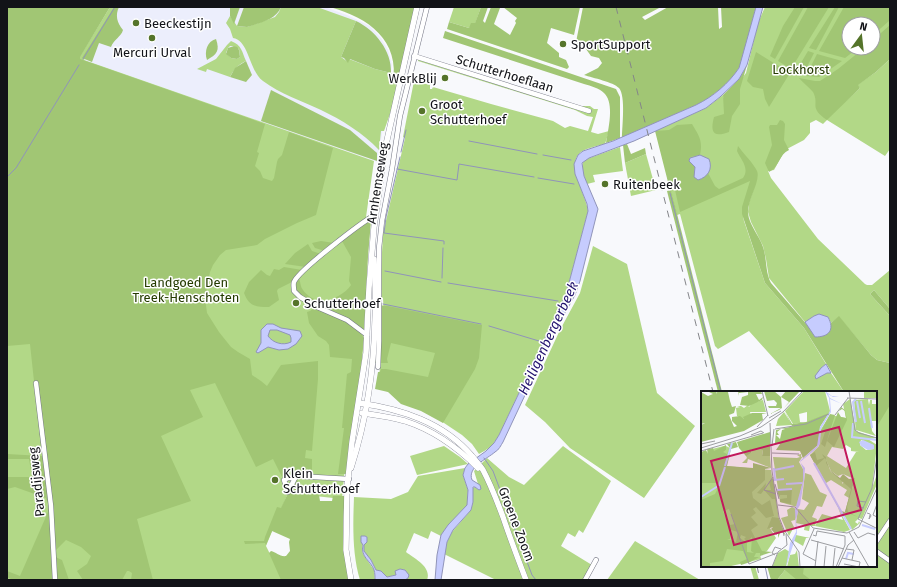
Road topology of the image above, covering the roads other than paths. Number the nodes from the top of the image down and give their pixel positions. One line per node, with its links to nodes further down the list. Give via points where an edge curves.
1 (417, 7): 4 (main road, Arnhemseweg)
2 (421, 7): 4 (main road, Arnhemseweg)
3 (427, 7): 5 (street, Arnhemseweg)
4 (414, 24): 7 (main road, Arnhemseweg, via 388,134)
5 (414, 56): 6 (street, Schutterhoeflaan); 10 (street, Arnhemseweg, via 398,125 381,228 378,262)
6 (589, 111)
7 (375, 216): 8 (main road, Arnhemseweg); 9 (street, Arnhemseweg, via 366,220 303,271 294,282 294,291 300,297 348,320)
8 (373, 232): 9 (main road, Arnhemseweg); 13 (main road, Arnhemseweg, via 376,321)
9 (367, 335): 12 (main road, Arnhemseweg)
10 (378, 367)
11 (36, 383): 24 (street, Paradijsweg, via 51,506)
12 (359, 403): 13 (main road, Groene Zoom); 14 (main road, Arnhemseweg)
13 (366, 404): 15 (main road, Arnhemseweg); 16 (main road, Groene Zoom, via 420,418 446,432)
14 (357, 412): 15 (main road, Groene Zoom); 17 (main road, Arnhemseweg)
15 (364, 414): 16 (main road, Groene Zoom, via 405,421); 17 (main road, Arnhemseweg)
16 (465, 452): 26 (main road, Groene Zoom, via 486,477)
17 (349, 477): 18 (street); 25 (main road, Arnhemseweg, via 346,531)
18 (295, 478): 18 (street, via 288,490 284,480)
19 (890, 521): 20 (street)
20 (877, 540)
21 (877, 552): 23 (street)
22 (596, 560): 27 (street)
23 (890, 561)
24 (55, 580)
25 (351, 580)
26 (526, 580)
27 (585, 580)

